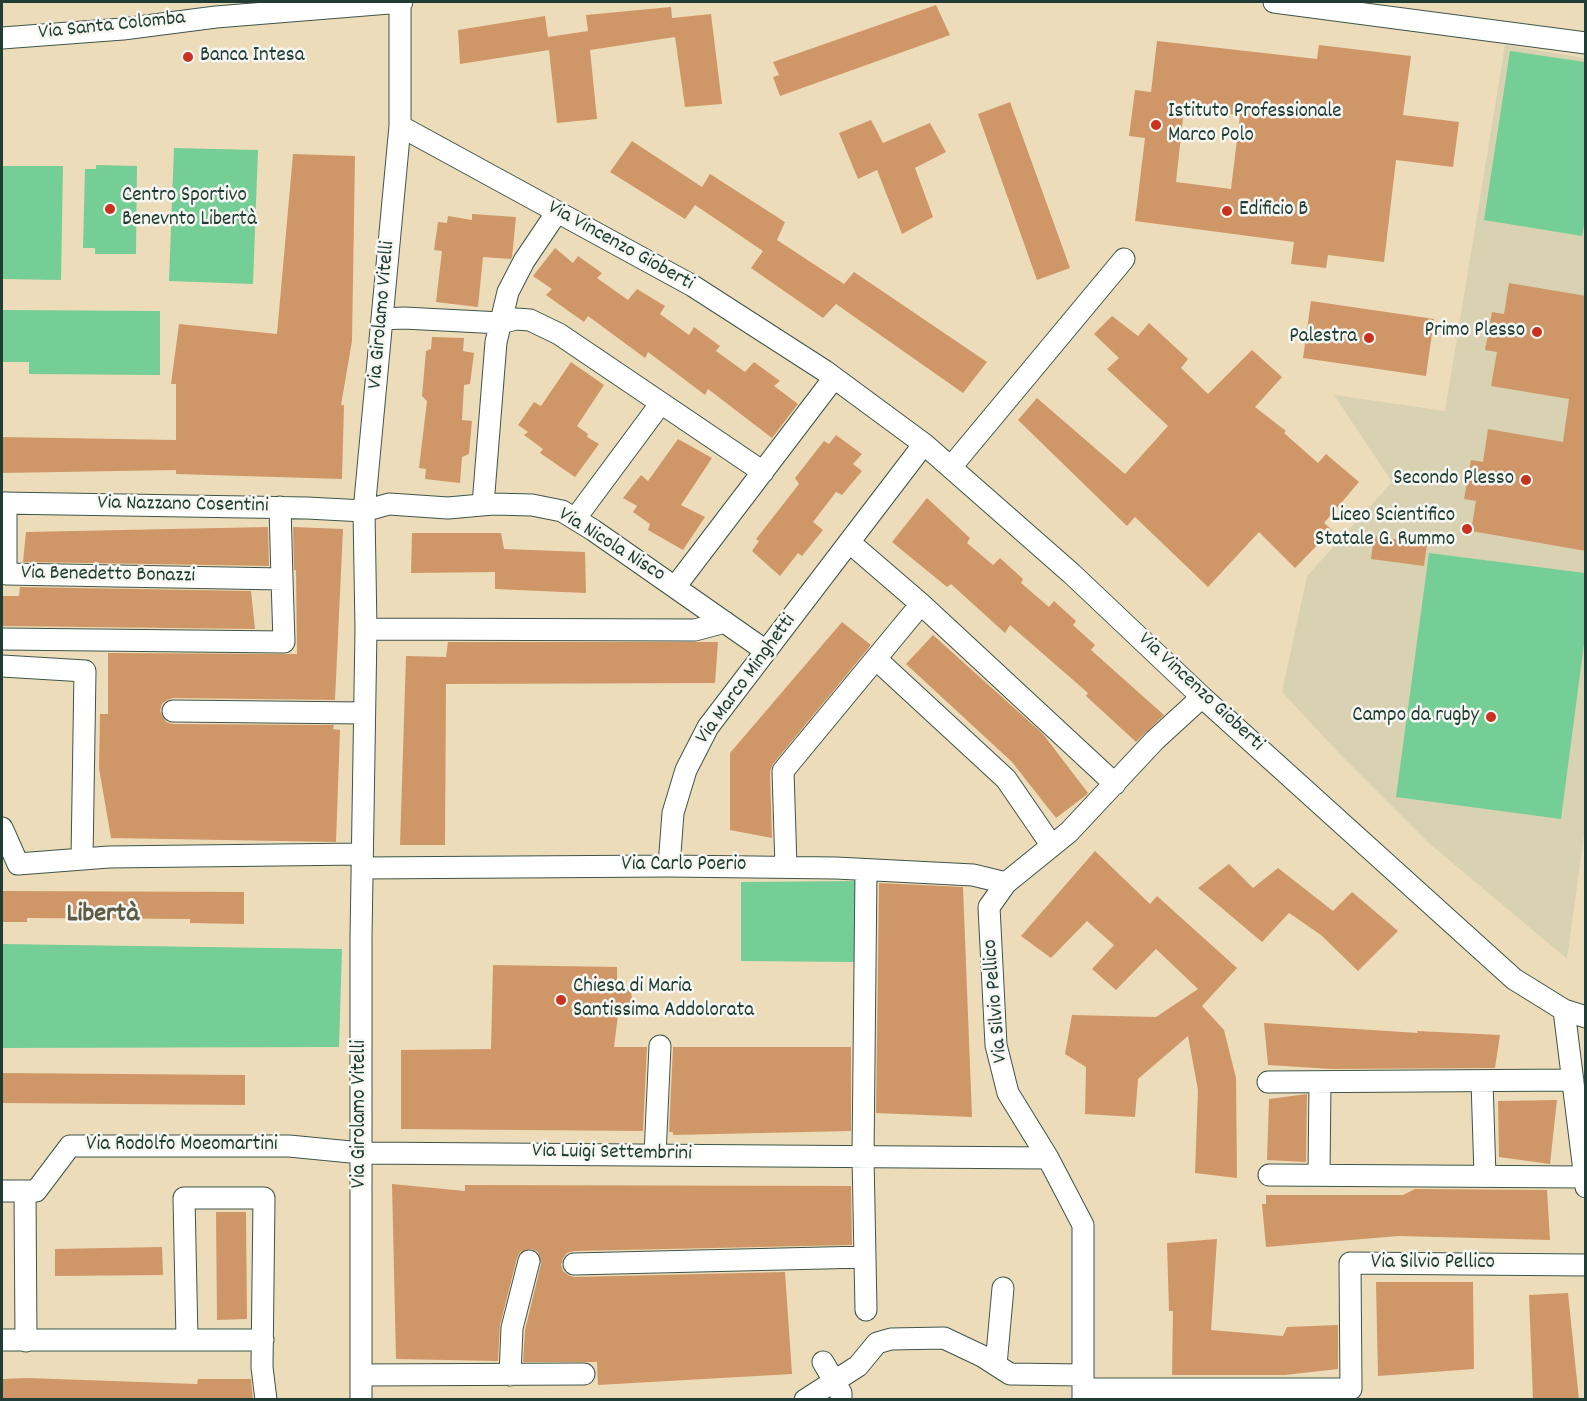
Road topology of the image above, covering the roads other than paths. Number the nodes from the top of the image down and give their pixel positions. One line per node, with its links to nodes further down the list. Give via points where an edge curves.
1 (401, 2): 3 (street, Via Santa Colomba); 6 (street, Via Girolamo Vitelli)
2 (1274, 2): 5 (street)
3 (216, 9): 4 (street, Via Santa Colomba, via 123,29)
4 (2, 38)
5 (1586, 43)
6 (400, 126): 7 (street, Via Vincenzo Gioberti); 9 (street, Via Girolamo Vitelli)
7 (557, 212): 10 (street, via 508,292); 11 (street, Via Vincenzo Gioberti, via 693,286)
8 (1124, 259): 14 (street)
9 (382, 319): 10 (street); 19 (street, Via Girolamo Vitelli)
10 (501, 323): 12 (street, via 530,320 559,334); 17 (street, via 496,342)
11 (834, 378): 13 (street, Via Vincenzo Gioberti); 15 (street)
12 (661, 403): 15 (street); 20 (street)
13 (924, 444): 14 (street, Via Vincenzo Gioberti); 21 (street, Via Marco Minghetti)
14 (951, 467): 31 (street, Via Vincenzo Gioberti)
15 (763, 472): 23 (street)
16 (4, 503): 18 (street, Via Nazzano Cosentini); 22 (street, Via Benedetto Bonazzi, via 6,574)
17 (483, 505): 19 (street, Via Nicola Nisco, via 448,508 389,504); 20 (street, Via Nicola Nisco, via 532,505 562,511)
18 (280, 507): 19 (street, Via Nazzano Cosentini); 22 (street)
19 (364, 511): 26 (street, Via Girolamo Vitelli)
20 (575, 519): 23 (street, Via Nicola Nisco)
21 (849, 542): 24 (street); 28 (street, Via Marco Minghetti)
22 (282, 579): 27 (street, via 284,642)
23 (675, 587): 25 (street, Via Nicola Nisco)
24 (921, 604): 29 (street); 34 (street)
25 (725, 622): 26 (street, via 695,630); 28 (street, Via Nicola Nisco)
26 (366, 629): 33 (street, Via Girolamo Vitelli)
27 (2, 639)
28 (766, 651): 39 (street, Via Marco Minghetti, via 708,727 686,770 673,813)
29 (876, 659): 36 (street, via 1006,779); 40 (street, via 783,771)
30 (2, 666): 37 (street, via 85,671)
31 (1202, 697): 34 (street, Via Silvio Pellico); 43 (street, Via Vincenzo Gioberti, via 1514,979)
32 (174, 711): 33 (street)
33 (364, 713): 38 (street, Via Girolamo Vitelli)
34 (1114, 784): 36 (street, Via Silvio Pellico)
35 (2, 828): 37 (street, via 18,864)
36 (1052, 846): 42 (street, Via Silvio Pellico)
37 (82, 859): 38 (street)
38 (362, 861): 39 (street, Via Carlo Poerio); 50 (street, Via Girolamo Vitelli)
39 (669, 866): 40 (street, Via Carlo Poerio)
40 (786, 867): 41 (street, Via Carlo Poerio)
41 (866, 870): 42 (street, Via Carlo Poerio, via 973,875); 52 (street)
42 (1006, 883): 53 (street, Via Silvio Pellico, via 989,907 996,1045 1008,1093)
43 (1564, 1010): 44 (street, Via Vincenzo Gioberti); 46 (street)
44 (1586, 1017)
45 (660, 1046): 51 (street)
46 (1573, 1080): 47 (street); 57 (street)
47 (1482, 1081): 49 (street); 56 (street)
48 (1268, 1082): 49 (street)
49 (1320, 1082): 55 (street)
50 (361, 1153): 51 (street, Via Luigi Settembrini); 59 (street, Via Rodolfo Moeomartini, via 289,1146 70,1146 36,1191); 73 (street, Via Girolamo Vitelli)
51 (656, 1155): 52 (street, Via Luigi Settembrini)
52 (863, 1156): 53 (street, Via Luigi Settembrini); 60 (street)
53 (1048, 1158): 75 (street, Via Silvio Pellico, via 1083,1225)
54 (1269, 1175): 55 (street)
55 (1319, 1175): 56 (street)
56 (1485, 1176): 57 (street)
57 (1585, 1182)
58 (2, 1191): 59 (street)
59 (25, 1191): 69 (street)
60 (865, 1257): 62 (street); 65 (street)
61 (529, 1261): 74 (street, via 512,1328)
62 (574, 1264)
63 (1586, 1265): 75 (street, Via Silvio Pellico, via 1350,1263 1351,1389)
64 (1003, 1288): 71 (street)
65 (866, 1310)
66 (2, 1340): 69 (street)
67 (187, 1340): 68 (street); 68 (street, via 184,1198 264,1198); 69 (street)
68 (263, 1340): 77 (street)
69 (26, 1341)
70 (823, 1362): 76 (street)
71 (996, 1365): 75 (street, Via Silvio Pellico, via 1010,1374); 76 (street, Via Silvio Pellico, via 944,1338 891,1338 877,1343)
72 (584, 1374): 74 (street)
73 (361, 1375): 74 (street); 78 (street, Via Girolamo Vitelli)
74 (510, 1375)
75 (1083, 1388)
76 (837, 1391): 79 (street, Via Silvio Pellico)
77 (266, 1400)
78 (361, 1400)
79 (805, 1400)

